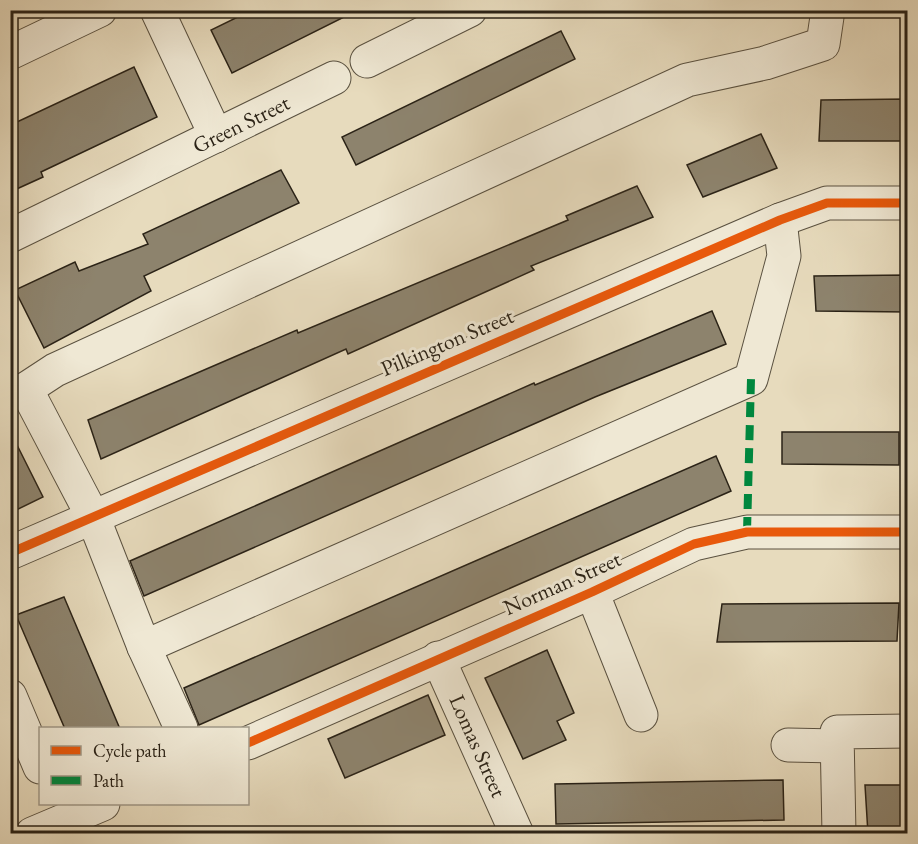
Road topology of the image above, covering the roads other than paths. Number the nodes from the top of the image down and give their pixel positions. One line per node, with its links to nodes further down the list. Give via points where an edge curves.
1 (100, 10): 5 (street)
2 (157, 10): 8 (street)
3 (828, 10): 12 (street, via 823,44 765,63 687,80 55,370)
4 (459, 13): 6 (street)
5 (10, 52)
6 (367, 61)
7 (334, 78): 8 (street, Green Street)
8 (216, 136): 11 (street, Green Street)
9 (908, 203): 10 (street, Pilkington Street, via 827,203)
10 (780, 220): 13 (street, Pilkington Street); 17 (street, via 784,256 751,379)
11 (10, 236)
12 (19, 392): 13 (street)
13 (93, 517): 15 (street, Pilkington Street); 17 (street)
14 (908, 532): 16 (street, Norman Street, via 747,532 694,544)
15 (10, 553)
16 (592, 592): 18 (street, Norman Street); 20 (street)
17 (144, 647): 21 (street)
18 (438, 658): 23 (street, Norman Street); 30 (street, Lomas Street)
19 (10, 696): 26 (street)
20 (641, 715)
21 (180, 727)
22 (908, 731): 25 (street, via 837,732)
23 (249, 743)
24 (788, 746): 25 (street)
25 (837, 746): 31 (street)
26 (39, 765)
27 (100, 805): 28 (street)
28 (63, 819): 29 (street)
29 (32, 834)
30 (517, 834)
31 (839, 834)

